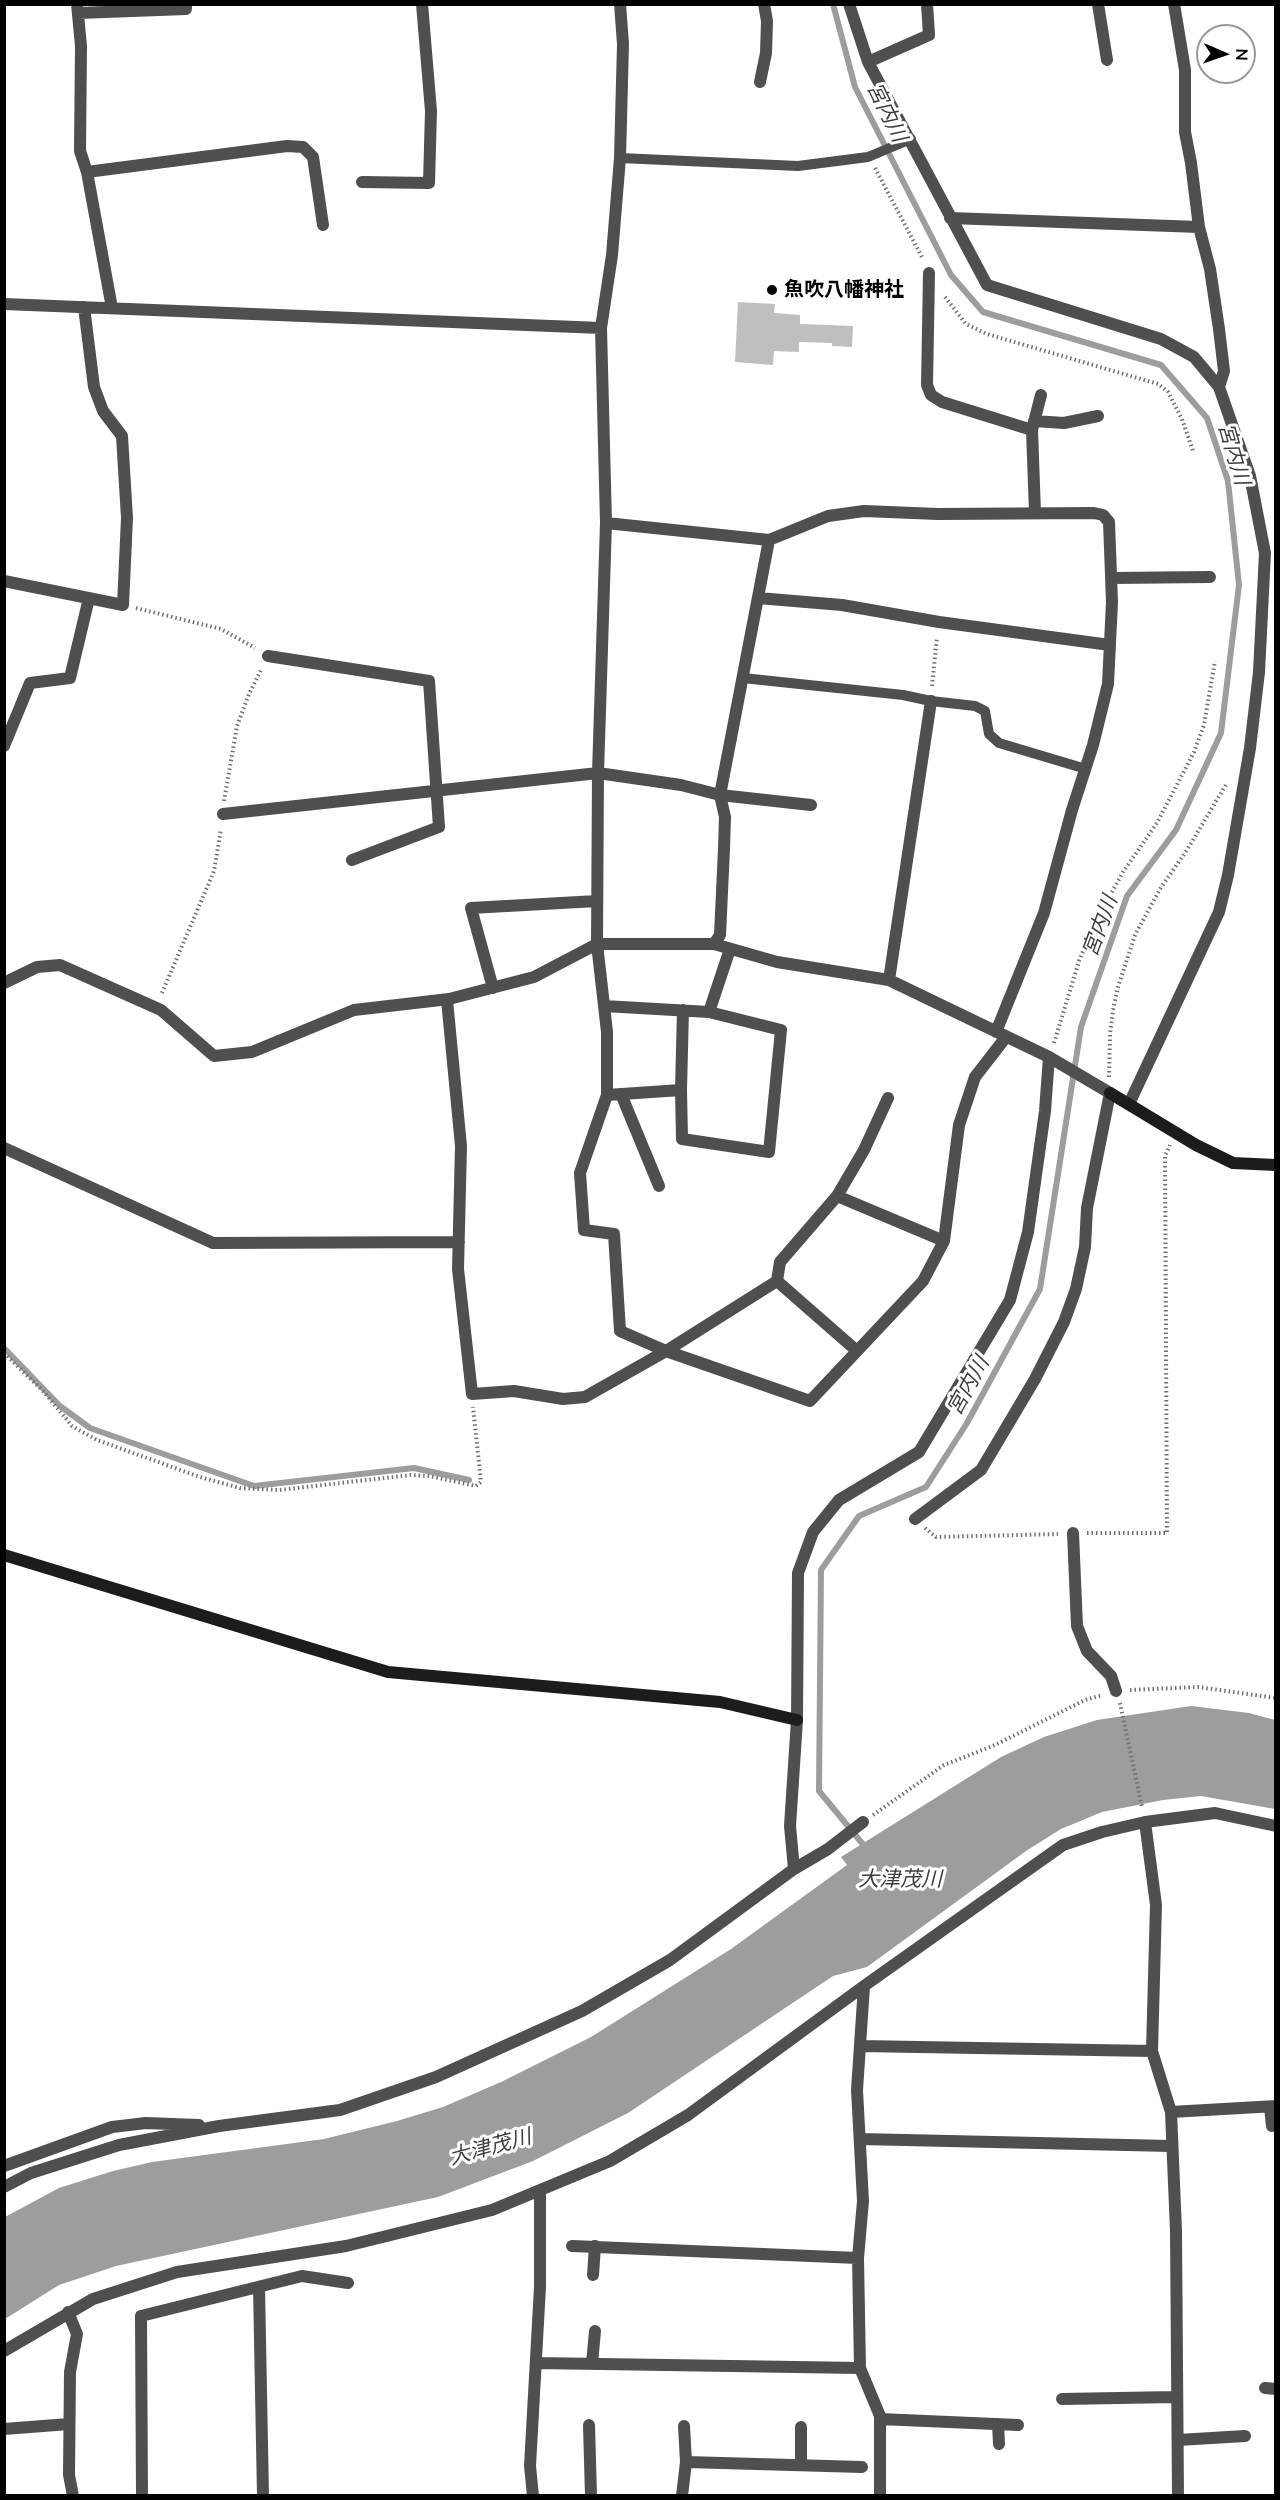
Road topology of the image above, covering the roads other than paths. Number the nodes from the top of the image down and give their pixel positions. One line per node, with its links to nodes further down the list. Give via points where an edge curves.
1 (186, 4): 9 (street, via 186,9)
2 (422, 4): 16 (street, via 431,111 429,183)
3 (620, 4): 14 (street)
4 (764, 4): 12 (street, via 766,42)
5 (849, 4): 11 (street)
6 (927, 4): 11 (street, via 929,35)
7 (1098, 4): 10 (street)
8 (1174, 4): 19 (street, via 1185,70 1185,132)
9 (77, 9): 15 (street, via 82,85 80,151)
10 (1107, 60)
11 (868, 62): 13 (street)
12 (760, 82)
13 (911, 139): 14 (lane, via 868,157 798,166); 17 (street)
14 (620, 158): 24 (street)
15 (87, 172): 18 (street, via 303,147 313,157); 23 (street)
16 (362, 182)
17 (950, 218): 19 (street); 25 (street, via 987,285 1161,339 1194,357)
18 (323, 225)
19 (1199, 227): 25 (street, via 1219,329 1224,371)
20 (929, 273): 28 (street, via 927,386 931,395 942,402)
21 (4, 304): 22 (street)
22 (84, 307): 23 (street); 35 (street, via 94,387 103,411 122,436 127,518 123,605)
23 (112, 308): 24 (street)
24 (601, 328): 30 (street)
25 (1219, 387): 67 (street, via 1250,476 1265,553 1259,672 1250,748 1219,912)
26 (1041, 395): 28 (street)
27 (1098, 417): 28 (street)
28 (1033, 426): 29 (street)
29 (1035, 513): 31 (street, via 864,511 828,516); 33 (street, via 1103,515 1109,522)
30 (606, 523): 31 (street); 43 (street)
31 (769, 540): 36 (street)
32 (1210, 577): 33 (street)
33 (1112, 578): 37 (street)
34 (4, 581): 35 (street)
35 (88, 598): 41 (street, via 70,678 30,683)
36 (758, 598): 37 (street, via 842,605); 39 (street)
37 (1110, 645): 42 (street, via 1108,684)
38 (268, 656): 44 (street, via 429,681)
39 (743, 678): 40 (lane, via 894,693); 45 (street)
40 (930, 701): 42 (lane, via 975,706 985,711 989,734 999,743); 53 (street)
41 (4, 746)
42 (1086, 769): 60 (street, via 1044,913)
43 (598, 773): 44 (street); 45 (street); 49 (street)
44 (438, 791): 47 (street); 48 (street, via 439,827)
45 (720, 795): 46 (street); 51 (street, via 725,817 720,935)
46 (811, 805)
47 (223, 814)
48 (352, 860)
49 (597, 901): 50 (street); 55 (street, via 471,908)
50 (597, 944): 51 (street); 55 (street, via 534,977); 57 (street)
51 (714, 944): 52 (street)
52 (730, 949): 53 (street, via 777,962); 59 (street)
53 (889, 980): 60 (street)
54 (4, 983): 56 (street, via 37,967 60,964 156,1008 214,1056 252,1052 354,1010)
55 (493, 988): 56 (street)
56 (447, 1000): 73 (street, via 461,1146)
57 (604, 1006): 58 (street); 65 (street)
58 (683, 1011): 59 (street); 62 (street)
59 (709, 1012): 62 (street, via 781,1030 769,1152 682,1139)
60 (1001, 1034): 61 (street); 72 (street, via 975,1077 959,1125)
61 (1049, 1057): 64 (street); 81 (street, via 1028,1232 1010,1300 920,1452 839,1500 813,1532 798,1573)
62 (681, 1090): 63 (street)
63 (621, 1094): 65 (street); 70 (street)
64 (1110, 1094): 67 (street); 77 (street, via 1087,1208 1085,1247 1064,1322 981,1470)
65 (607, 1095): 75 (street, via 580,1173 584,1230 614,1234 620,1331)
66 (888, 1098): 71 (street)
67 (1129, 1104): 69 (street, via 1233,1163)
68 (4, 1148): 73 (street, via 213,1243)
69 (1275, 1165)
70 (659, 1186)
71 (837, 1196): 72 (street); 74 (street, via 780,1262)
72 (944, 1241): 76 (street, via 923,1281)
73 (459, 1242): 75 (street, via 458,1269 472,1394 514,1391 563,1399 585,1397)
74 (777, 1281): 75 (street); 76 (street)
75 (666, 1351): 76 (street, via 810,1401)
76 (857, 1351)
77 (915, 1519)
78 (1073, 1533): 80 (street, via 1077,1626 1087,1651 1111,1676)
79 (4, 1555): 81 (street, via 388,1672 720,1702)
80 (1118, 1695)
81 (797, 1720): 85 (street, via 790,1826)
82 (1144, 1816): 84 (street, via 1215,1813); 86 (street, via 1063,1845); 88 (street, via 1156,1905)
83 (863, 1822): 85 (street, via 828,1850)
84 (1275, 1826)
85 (794, 1869): 91 (street, via 670,1960 582,2011 436,2077 340,2110)
86 (864, 1986): 87 (street); 97 (street, via 688,2115 610,2161)
87 (860, 2046): 88 (street); 93 (street)
88 (1152, 2051): 90 (street)
89 (1273, 2106): 90 (street); 92 (street)
90 (1171, 2112): 94 (street)
91 (219, 2126): 95 (street, via 146,2122 112,2127); 96 (street, via 119,2145 31,2173)
92 (1272, 2126)
93 (860, 2139): 94 (street); 100 (street, via 863,2201)
94 (1171, 2145): 110 (street, via 1176,2231)
95 (4, 2166)
96 (4, 2187)
97 (540, 2190): 104 (street, via 492,2210 346,2246 177,2272 93,2299); 107 (street)
98 (572, 2246): 99 (street)
99 (595, 2247): 100 (street); 101 (street)
100 (858, 2258): 109 (street)
101 (594, 2275)
102 (348, 2283): 103 (street, via 303,2276)
103 (259, 2287): 127 (street, via 141,2316); 128 (street)
104 (68, 2312): 106 (street); 113 (street, via 77,2334 70,2372)
105 (595, 2331): 108 (street)
106 (4, 2351)
107 (536, 2363): 108 (street); 129 (street, via 530,2466)
108 (592, 2364): 109 (street)
109 (860, 2368): 112 (street)
110 (1175, 2397): 111 (street); 121 (street)
111 (1062, 2399)
112 (880, 2419): 114 (street); 132 (street)
113 (69, 2424): 119 (street); 126 (street)
114 (998, 2424): 116 (street); 122 (street)
115 (589, 2425): 130 (street)
116 (1018, 2425)
117 (684, 2426): 123 (street)
118 (801, 2427): 124 (street)
119 (4, 2429)
120 (1245, 2436): 121 (street)
121 (1178, 2440): 133 (street)
122 (999, 2444)
123 (686, 2462): 124 (street); 131 (street)
124 (801, 2465): 125 (street)
125 (862, 2467)
126 (73, 2496)
127 (142, 2496)
128 (263, 2496)
129 (533, 2496)
130 (591, 2496)
131 (682, 2496)
132 (880, 2496)
133 (1178, 2496)

